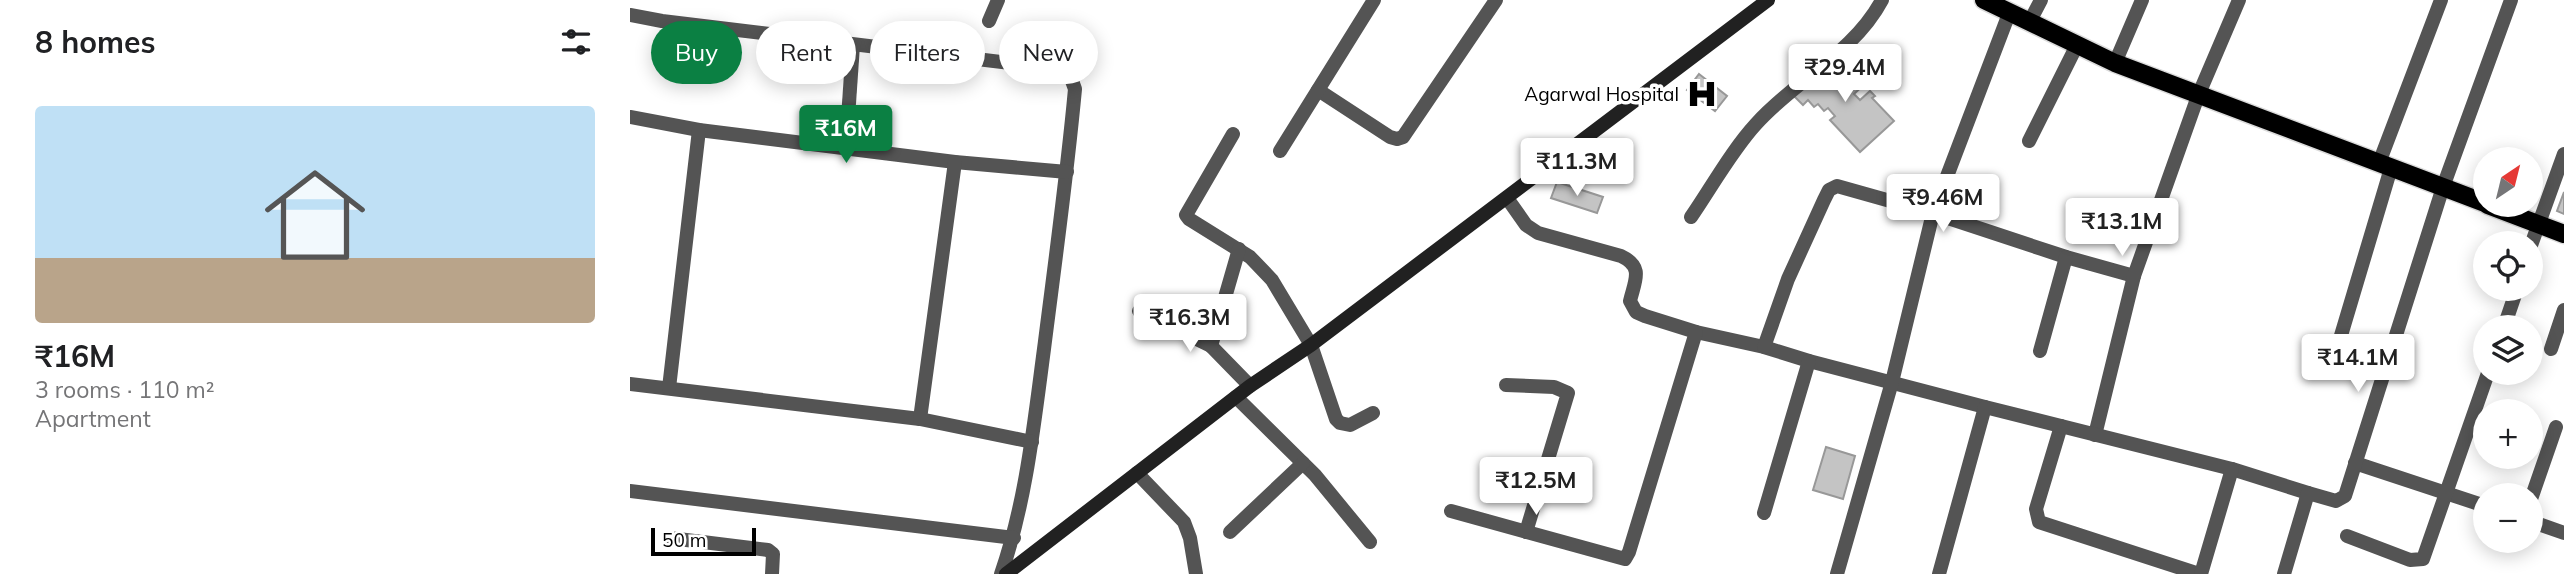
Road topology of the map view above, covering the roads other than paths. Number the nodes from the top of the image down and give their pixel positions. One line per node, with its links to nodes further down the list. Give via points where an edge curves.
1 (998, 0): 14 (street)
2 (1374, 0): 21 (street)
3 (1496, 0): 21 (street, via 1403,137 1390,136)
4 (1768, 0): 34 (main road)
5 (1882, 0): 37 (street, via 1851,40 1754,125)
6 (1984, 0): 12 (main road)
7 (2041, 0): 15 (street)
8 (2142, 0): 19 (street)
9 (2239, 0): 22 (street)
10 (2441, 0): 31 (street)
11 (2511, 0): 33 (street)
12 (2010, 11): 15 (main road); 36 (street)
13 (630, 15): 16 (street)
14 (989, 20)
15 (2030, 21): 18 (main road)
16 (756, 32)
17 (856, 45): 32 (street, via 1062,72 1071,78 1075,89)
18 (2077, 45): 19 (main road); 26 (street)
19 (2115, 63): 22 (main road)
20 (850, 84): 27 (street)
21 (1318, 90): 28 (street)
22 (2198, 96): 31 (main road); 44 (street)
23 (630, 117): 24 (street)
24 (699, 130): 27 (street); 60 (street)
25 (1233, 134): 42 (street, via 1186,215)
26 (2029, 141)
27 (846, 147): 30 (street)
28 (1280, 151)
29 (2564, 154): 39 (street)
30 (955, 162): 32 (street); 64 (street)
31 (2385, 165): 33 (main road); 53 (street)
32 (1067, 172): 68 (street)
33 (2443, 187): 35 (main road); 70 (street)
34 (1507, 198): 47 (street, via 1526,225 1538,233 1631,261 1636,277 1630,300 1636,312); 48 (main road)
35 (2473, 199)
36 (1933, 213): 43 (street); 50 (street, via 1845,187 1829,190 1788,279); 55 (street)
37 (1691, 217)
38 (2519, 217): 39 (main road)
39 (2539, 225): 40 (street); 41 (main road)
40 (2537, 231)
41 (2564, 234)
42 (1239, 249): 48 (street, via 1272,280); 49 (street)
43 (2066, 257): 44 (street); 52 (street)
44 (2134, 276): 67 (street)
45 (2564, 310): 51 (street)
46 (1139, 311): 49 (street)
47 (1696, 332): 50 (street); 82 (street, via 1627,557 1620,559)
48 (1311, 345): 59 (main road); 63 (street, via 1336,419 1345,426)
49 (1211, 346): 59 (street)
50 (1764, 347): 54 (street)
51 (2551, 349)
52 (2040, 351)
53 (2334, 359)
54 (1809, 362): 55 (street); 79 (street)
55 (1892, 382): 62 (street); 91 (street)
56 (630, 384): 60 (street)
57 (1506, 385): 82 (street, via 1553,387 1568,393)
58 (2484, 385): 76 (street)
59 (1250, 386): 61 (main road)
60 (669, 388): 64 (street)
61 (1236, 397): 69 (street); 72 (main road)
62 (1985, 407): 65 (street); 92 (street)
63 (1373, 413)
64 (920, 419): 68 (street)
65 (2061, 426): 67 (street); 93 (street, via 2036,509 2039,522)
66 (2556, 427): 73 (street)
67 (2095, 435): 71 (street)
68 (1032, 442): 86 (street)
69 (1303, 463): 81 (street); 87 (street)
70 (2355, 463): 75 (street, via 2342,500); 76 (street)
71 (2232, 469): 75 (street); 93 (street)
72 (1137, 473): 89 (main road); 90 (street, via 1184,522)
73 (2537, 483)
74 (630, 491): 86 (street)
75 (2308, 493): 94 (street)
76 (2447, 494): 77 (street); 84 (street, via 2423,559 2410,560)
77 (2473, 502)
78 (1451, 511): 82 (street)
79 (1765, 513)
80 (2543, 526): 83 (street)
81 (1230, 531)
82 (1527, 532)
83 (2564, 533)
84 (2347, 536)
85 (670, 538): 88 (street, via 768,550 773,554)
86 (1014, 538): 89 (street)
87 (1370, 542)
88 (772, 574)
89 (1004, 574)
90 (1196, 574)
91 (1836, 574)
92 (1939, 574)
93 (2200, 574)
94 (2284, 574)

